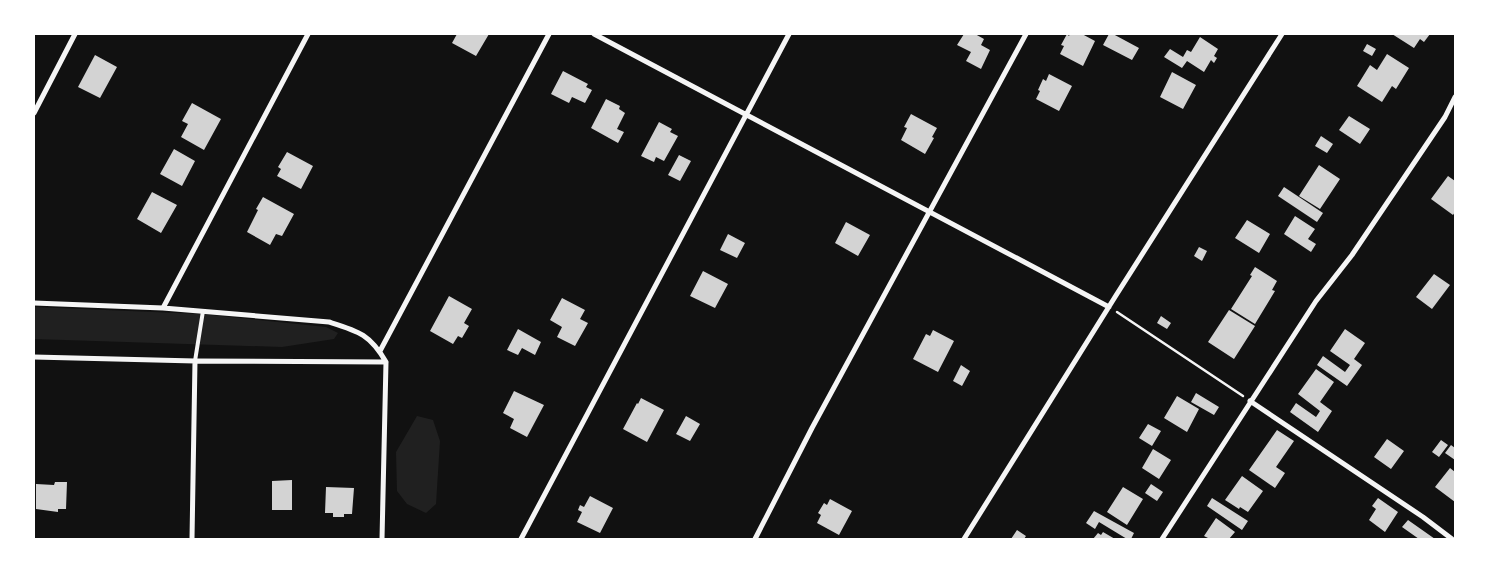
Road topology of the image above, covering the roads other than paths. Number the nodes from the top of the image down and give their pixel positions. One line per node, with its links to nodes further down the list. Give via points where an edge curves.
1 (75, 34): 9 (street)
2 (308, 34): 14 (street)
3 (549, 34): 16 (street)
4 (594, 34): 10 (street)
5 (789, 34): 10 (street)
6 (1026, 34): 11 (street)
7 (1282, 34): 13 (street)
8 (1455, 98): 20 (street)
9 (34, 113)
10 (746, 114): 11 (street); 23 (street)
11 (930, 213): 13 (street); 24 (street)
12 (34, 303): 14 (street)
13 (1109, 307): 25 (street)
14 (163, 308): 15 (street)
15 (202, 311): 16 (street, via 329,322 355,330); 18 (lane)
16 (380, 351): 19 (street)
17 (34, 358): 18 (street)
18 (195, 361): 19 (street); 21 (street)
19 (386, 362): 22 (street)
20 (1250, 401): 26 (street); 27 (street)
21 (192, 539)
22 (382, 539)
23 (521, 539)
24 (755, 539)
25 (964, 539)
26 (1162, 539)
27 (1452, 539)

